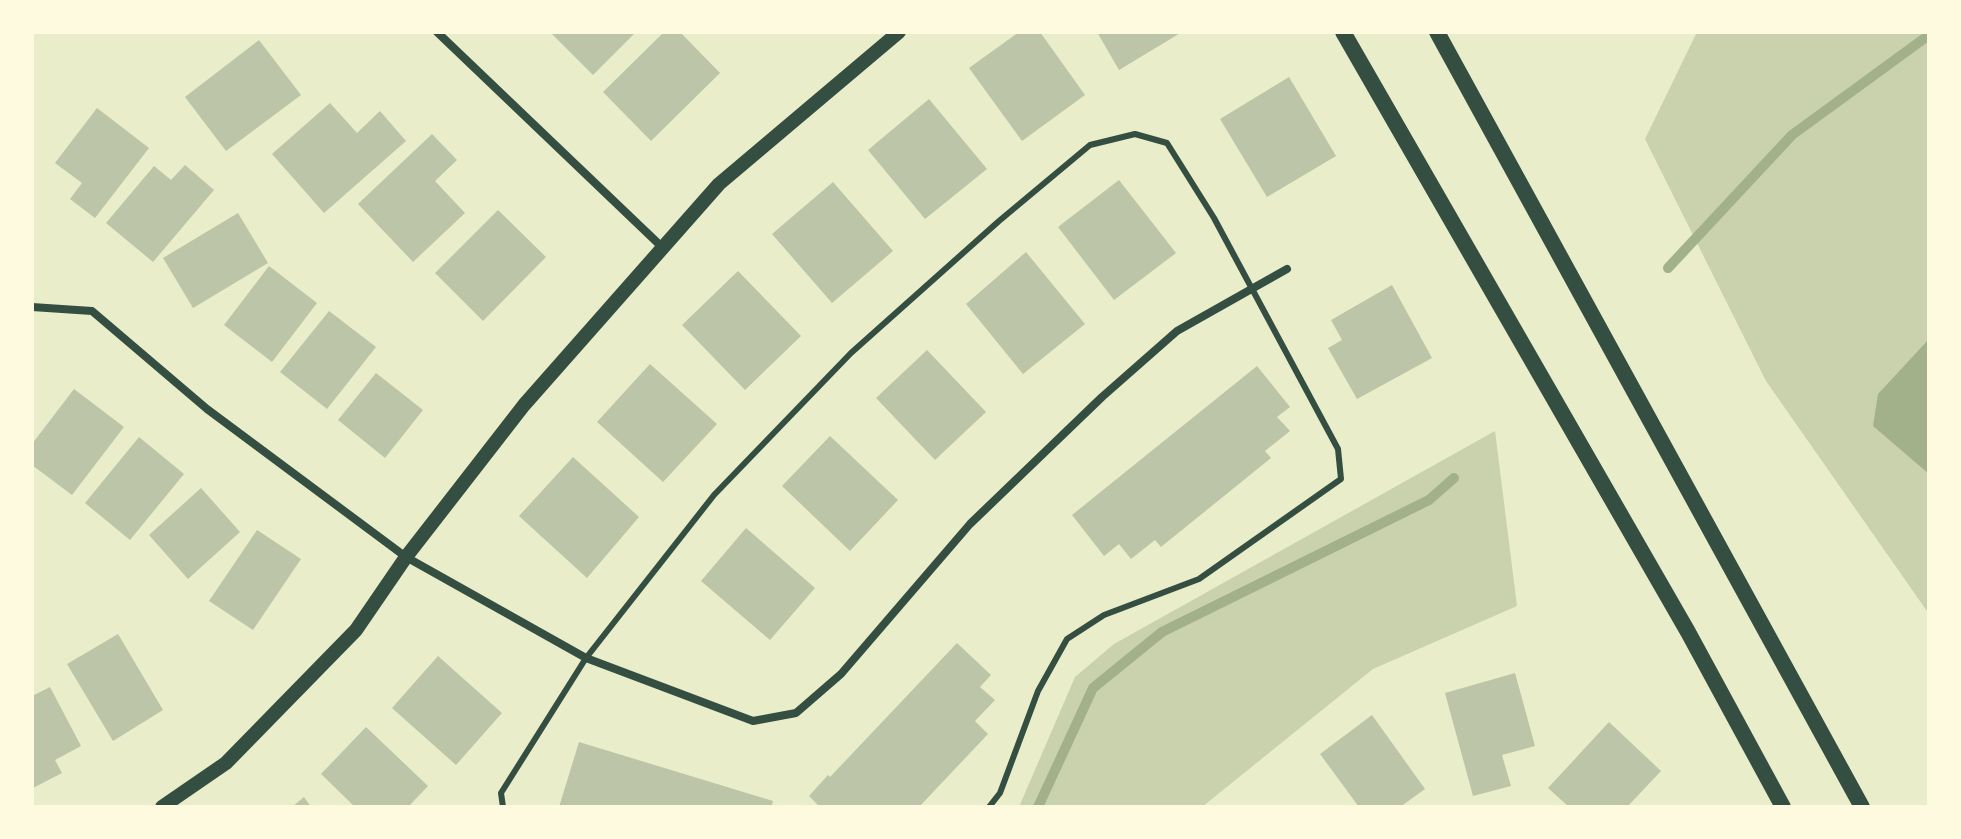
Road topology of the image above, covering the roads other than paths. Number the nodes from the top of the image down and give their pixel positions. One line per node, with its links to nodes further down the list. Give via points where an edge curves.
1 (437, 32): 5 (street)
2 (899, 32): 5 (street, via 719,184)
3 (1343, 32): 14 (main road)
4 (1437, 32): 15 (main road)
5 (663, 248): 9 (street, via 524,405)
6 (1287, 269): 7 (street)
7 (1253, 288): 10 (street, via 1177,331 1102,397 970,524 841,674 796,713 753,721); 10 (lane, via 1167,143 1135,134 1090,145 851,353 714,495); 13 (lane, via 1338,449 1341,479 1199,579 1104,615 1067,639 1038,691 1000,793)
8 (32, 307): 9 (street, via 92,311 207,409)
9 (406, 557): 10 (street); 11 (street, via 356,630 226,763)
10 (586, 658): 12 (lane, via 501,793)
11 (162, 807)
12 (503, 807)
13 (989, 807)
14 (1783, 807)
15 (1862, 807)

